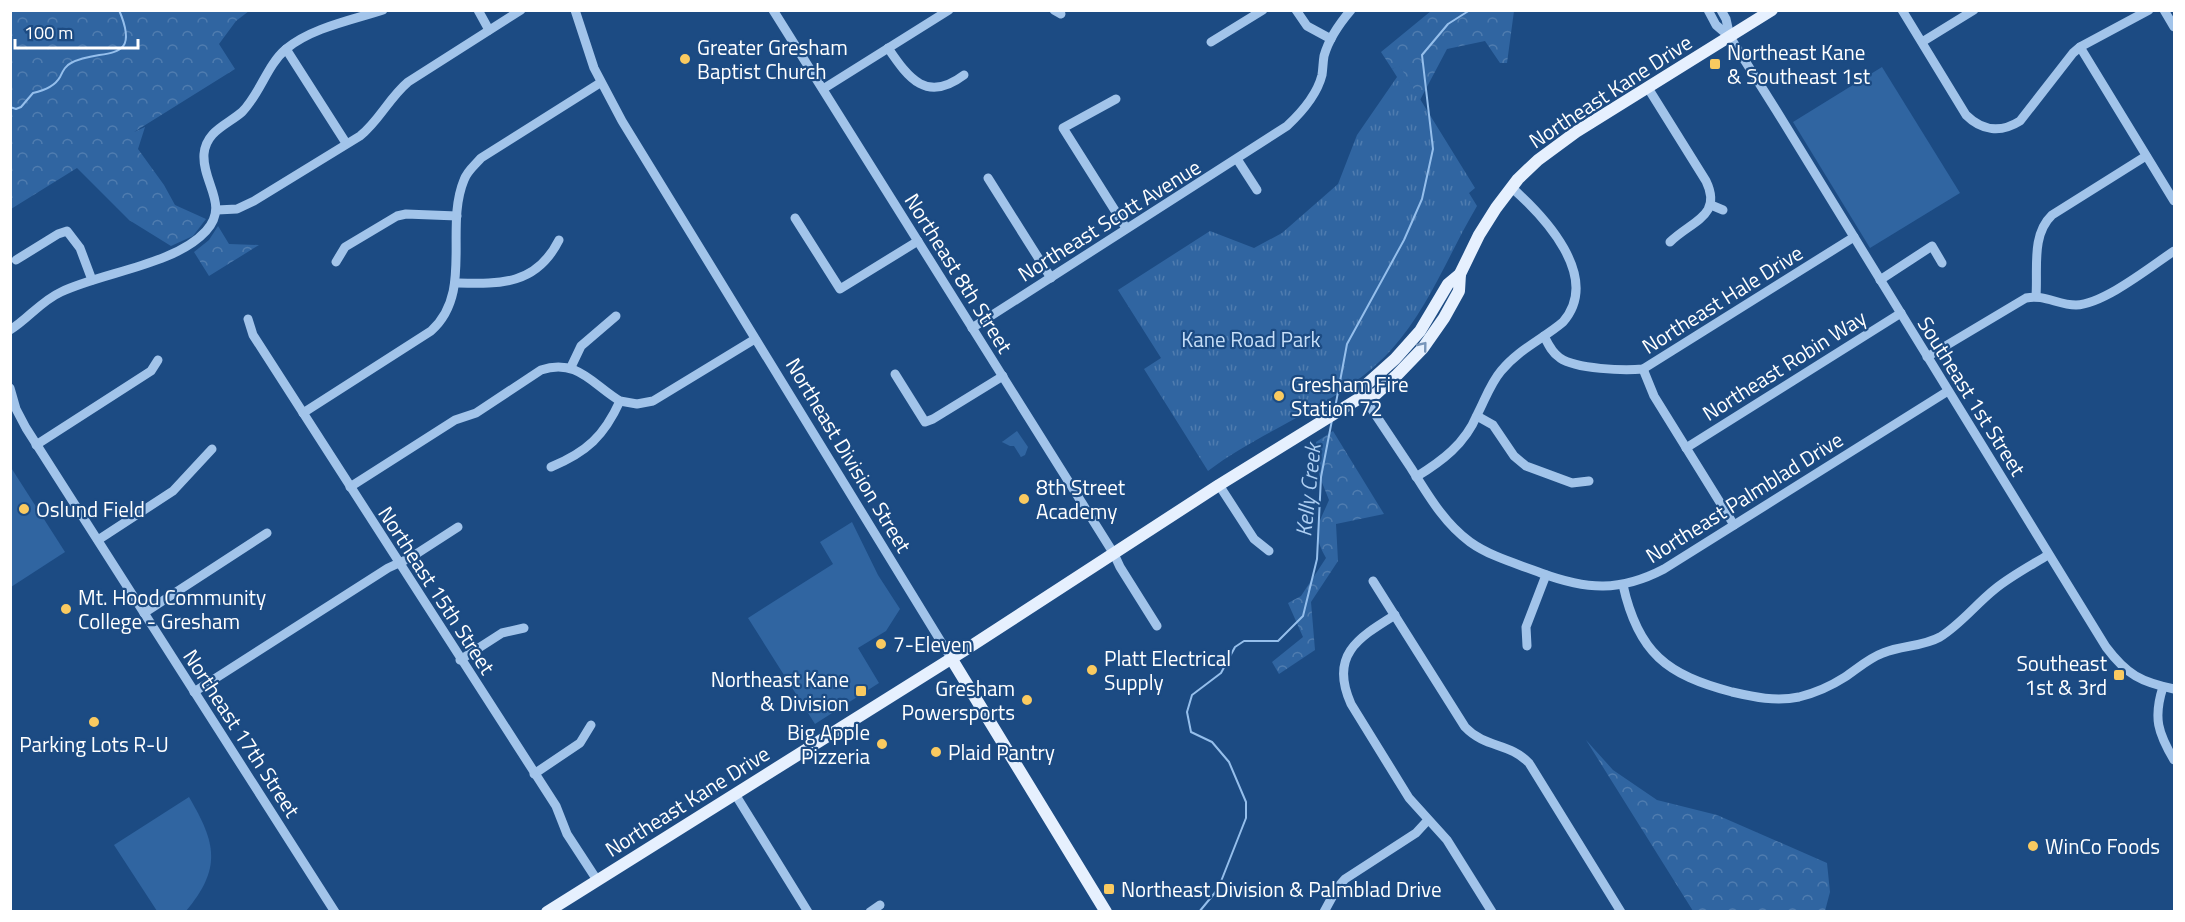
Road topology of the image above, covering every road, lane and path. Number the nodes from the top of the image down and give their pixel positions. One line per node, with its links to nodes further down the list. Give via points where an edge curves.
1 (383, 10): 25 (street, via 322,28)
2 (478, 10): 18 (street)
3 (521, 10): 18 (street)
4 (575, 10): 27 (street, Northeast Division Street)
5 (949, 10): 24 (street)
6 (1263, 10): 21 (street)
7 (1296, 10): 20 (street, via 1307,26)
8 (1351, 10): 20 (street, Northeast Scott Avenue)
9 (1708, 10): 19 (street, Southeast 1st Street, via 1716,25)
10 (1721, 10): 19 (street, Southeast 1st Street)
11 (1773, 10): 19 (main road, Northeast Kane Drive)
12 (1902, 10): 22 (street)
13 (1974, 10): 22 (street)
14 (2149, 10): 23 (street)
15 (2164, 10): 17 (street)
16 (775, 11): 29 (street, Northeast 8th Street)
17 (2175, 27)
18 (489, 30): 33 (street, via 408,82 371,127)
19 (1730, 37): 28 (main road, Northeast Kane Drive); 46 (street, Southeast 1st Street)
20 (1331, 39): 35 (street, Northeast Scott Avenue, via 1322,75 1308,102 1287,126)
21 (1211, 42)
22 (1922, 42): 31 (street, via 1966,115)
23 (2080, 47): 31 (street, via 2020,121 2001,129); 34 (street)
24 (888, 48): 26 (street, via 904,72 922,85 943,87); 29 (street)
25 (285, 49): 33 (street); 41 (street, via 242,112 222,124 207,143 204,168)
26 (964, 75)
27 (600, 83): 43 (street, via 481,158 464,180); 65 (street, Northeast Division Street)
28 (1648, 88): 37 (main road, Northeast Kane Drive, via 1551,149); 40 (street, via 1706,181)
29 (823, 89): 48 (street, Northeast 8th Street)
30 (1116, 99): 45 (street, via 1063,128)
31 (1982, 127): 32 (street)
32 (1977, 138)
33 (346, 143): 41 (street, via 254,201 237,209)
34 (2146, 156): 39 (street); 58 (street, via 2045,222 2038,240)
35 (1237, 159): 38 (street); 45 (street, Northeast Scott Avenue)
36 (988, 178): 54 (street)
37 (1511, 187): 64 (street, via 1546,222 1576,277 1575,299 1568,316); 74 (main road, Northeast Kane Drive, via 1479,235 1460,274 1459,291 1423,348 1376,394)
38 (1257, 190)
39 (2175, 201)
40 (1711, 206): 42 (street); 49 (street)
41 (217, 210): 55 (street, via 209,229 189,246)
42 (1723, 210)
43 (457, 216): 52 (street, via 397,216 345,247); 57 (street)
44 (795, 218): 48 (street, via 840,289)
45 (1126, 228): 54 (street, Northeast Scott Avenue)
46 (1854, 237): 56 (street, Southeast 1st Street); 69 (street, Northeast Hale Drive)
47 (559, 240): 57 (street, via 546,260 521,277 498,284)
48 (918, 241): 62 (street, Northeast 8th Street)
49 (1670, 242)
50 (2175, 251): 58 (street, via 2092,302 2066,304)
51 (16, 260): 55 (street, via 67,231 80,248)
52 (336, 262)
53 (1942, 263): 56 (street, via 1932,246)
54 (1051, 278): 62 (street, Northeast Scott Avenue)
55 (92, 280): 63 (street, via 48,299)
56 (1880, 280): 59 (street, Southeast 1st Street)
57 (455, 284): 76 (street, via 448,309 431,331)
58 (2036, 296): 66 (street, via 2016,303)
59 (1900, 313): 66 (street, Southeast 1st Street); 79 (street, Northeast Robin Way)
60 (616, 316): 68 (street, via 581,346)
61 (249, 319): 76 (street, Northeast 15th Street, via 253,335)
62 (972, 328): 71 (street, Northeast 8th Street)
63 (10, 330)
64 (1544, 336): 69 (street, Northeast Hale Drive, via 1558,356 1573,364); 77 (street, via 1519,352 1502,370)
65 (755, 339): 75 (street, via 653,401); 102 (street, Northeast Division Street)
66 (1927, 357): 73 (street, Southeast 1st Street)
67 (158, 360): 78 (street, via 152,371)
68 (571, 367): 75 (street); 85 (street, via 541,370)
69 (1643, 369): 79 (street, via 1654,396)
70 (895, 374): 71 (street, via 925,422)
71 (1003, 376): 91 (street, Northeast 8th Street)
72 (10, 388): 78 (street, Northeast 17th Street, via 16,409)
73 (1948, 391): 86 (street, Northeast Palmblad Drive); 92 (street, Southeast 1st Street)
74 (1363, 396): 82 (street, Northeast Palmblad Drive); 84 (main road, Northeast Kane Drive)
75 (620, 401): 81 (street, via 594,442)
76 (303, 414): 85 (street, Northeast 15th Street)
77 (1477, 416): 82 (street, via 1451,452); 83 (street, via 1493,425 1514,456 1526,465 1572,483)
78 (36, 445): 89 (street, Northeast 17th Street)
79 (1686, 448): 86 (street)
80 (212, 449): 89 (street, via 173,491)
81 (551, 467)
82 (1416, 477): 94 (street, Northeast Palmblad Drive, via 1445,518 1470,542)
83 (1589, 481)
84 (1219, 485): 90 (street, via 1254,539); 91 (main road, Northeast Kane Drive)
85 (350, 487): 93 (street, Northeast 15th Street)
86 (1734, 525): 96 (street, Northeast Palmblad Drive, via 1664,569)
87 (458, 527): 93 (street)
88 (267, 533): 97 (street)
89 (98, 540): 97 (street, Northeast 17th Street)
90 (1269, 551)
91 (1114, 554): 99 (street, Northeast 8th Street); 102 (main road, Northeast Kane Drive)
92 (2048, 555): 96 (street, via 2004,583 1942,635 1924,644 1885,652 1822,689 1798,697 1766,699 1745,695 1706,685 1676,671 1654,653 1639,632); 104 (street, Southeast 1st Street, via 2112,655 2138,678)
93 (399, 563): 103 (street, Northeast 15th Street); 106 (street)
94 (1546, 575): 96 (street, Northeast Palmblad Drive, via 1586,586); 101 (street, via 1526,627)
95 (1373, 580): 98 (street)
96 (1623, 585)
97 (144, 613): 106 (street, Northeast 17th Street)
98 (1395, 615): 111 (street, via 1353,645 1344,665 1344,689 1409,798); 121 (street, via 1465,726 1478,739 1514,751 1529,763)
99 (1157, 626)
100 (524, 628): 103 (street, via 502,633)
101 (1527, 646)
102 (951, 658): 110 (main road, Northeast Kane Drive); 118 (main road, Northeast Division Street)
103 (460, 660): 109 (street, Northeast 15th Street)
104 (2163, 687): 105 (street, Southeast 1st Street); 108 (street, via 2157,723)
105 (2175, 689)
106 (194, 692): 114 (street, Northeast 17th Street)
107 (591, 725): 109 (street, via 580,743)
108 (2175, 760)
109 (534, 774): 112 (street, Northeast 15th Street)
110 (735, 794): 112 (main road, Northeast Kane Drive); 116 (street)
111 (1428, 820): 119 (street, via 1416,833 1345,879); 120 (street, via 1447,840)
112 (597, 880): 115 (main road, Northeast Kane Drive)
113 (880, 905): 117 (street)
114 (335, 912)
115 (547, 912)
116 (808, 912)
117 (870, 912)
118 (1106, 912)
119 (1324, 912)
120 (1492, 912)
121 (1621, 912)

